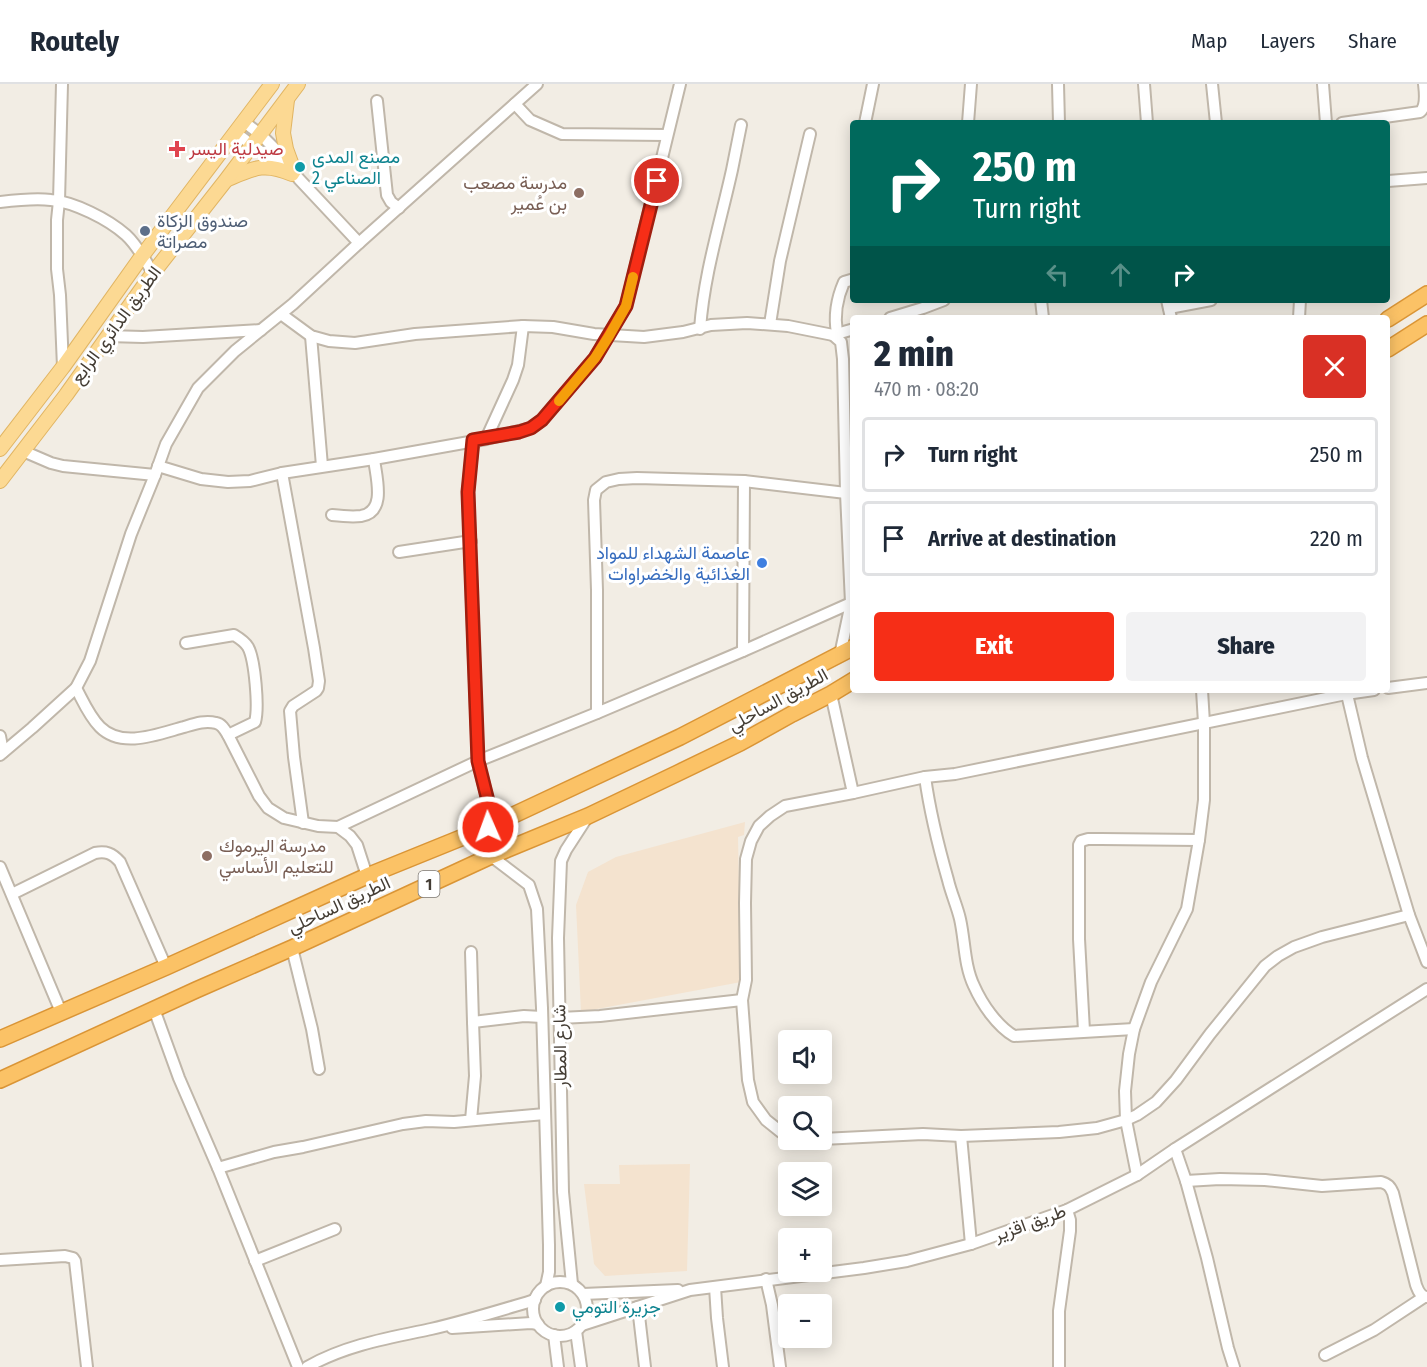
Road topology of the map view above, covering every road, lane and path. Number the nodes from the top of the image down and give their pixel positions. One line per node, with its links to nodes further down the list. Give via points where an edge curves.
1 (62, 84): 32 (street)
2 (272, 84): 24 (main road, الطريق الدائري الرابع)
3 (298, 84): 13 (main road, الطريق الدائري الرابع)
4 (537, 84): 15 (street)
5 (680, 84): 26 (street)
6 (873, 84): 16 (street)
7 (971, 84): 17 (street)
8 (1058, 84): 18 (street)
9 (1144, 84): 19 (street)
10 (1212, 84): 20 (street)
11 (1323, 84): 21 (street)
12 (1424, 84): 22 (street, via 1424,110)
13 (287, 100): 27 (main road, الطريق الدائري الرابع); 28 (main road, via 283,133)
14 (377, 102): 34 (street, via 387,195)
15 (515, 104): 26 (street, via 530,120 562,134); 34 (street)
16 (867, 120)
17 (968, 120)
18 (1059, 120)
19 (1147, 120)
20 (1216, 120)
21 (1326, 120)
22 (1363, 120)
23 (741, 125): 49 (street, via 709,264)
24 (240, 127): 27 (street); 36 (main road, الطريق الدائري الرابع)
25 (810, 134): 46 (street, via 780,261)
26 (667, 135): 55 (street, via 626,306)
27 (256, 140): 28 (street, via 278,152); 30 (main road, الطريق الدائري الرابع)
28 (295, 175): 30 (main road, via 272,167 256,168); 35 (street)
29 (1427, 178): 31 (street)
30 (226, 180): 37 (main road, الطريق الدائري الرابع)
31 (1390, 181)
32 (59, 201): 33 (street); 36 (street, via 108,222 127,235); 57 (street, via 57,269)
33 (0, 202)
34 (399, 208): 35 (street)
35 (359, 243): 43 (street)
36 (142, 256): 37 (street); 57 (main road, الطريق الدائري الرابع)
37 (153, 273): 53 (main road, الطريق الدائري الرابع)
38 (850, 280): 52 (street, via 844,282 841,290)
39 (1427, 294): 45 (highway)
40 (936, 303): 44 (street)
41 (1195, 303): 42 (street)
42 (1169, 309)
43 (281, 314): 50 (street); 54 (street)
44 (900, 315)
45 (1390, 318)
46 (770, 324): 49 (street, via 724,324); 52 (street)
47 (1427, 324): 56 (highway)
48 (523, 326): 54 (street, via 355,343); 55 (street); 59 (street, via 518,365)
49 (700, 329): 55 (street, via 644,337)
50 (261, 330): 53 (street); 65 (street, via 198,388 166,444)
51 (850, 330): 52 (street)
52 (835, 334): 58 (street, via 841,342)
53 (107, 336): 62 (main road, الطريق الدائري الرابع)
54 (311, 336): 64 (street)
55 (609, 336): 59 (street, via 542,420 531,428)
56 (1390, 348)
57 (63, 367): 61 (main road, الطريق الدائري الرابع)
58 (848, 381): 69 (street)
59 (486, 438): 60 (street)
60 (473, 440): 63 (street); 71 (street, via 468,492)
61 (0, 449)
62 (23, 451): 65 (street, via 63,466); 68 (main road, الطريق الدائري الرابع)
63 (374, 459): 64 (street); 70 (street, via 377,504 373,511 362,516)
64 (322, 466): 66 (street)
65 (157, 470): 66 (street, via 228,482); 82 (street, via 130,534 90,661)
66 (282, 473): 97 (street, via 319,681 316,691 293,706 290,713)
67 (744, 481): 69 (street); 78 (street); 88 (street, via 628,478 606,483 596,490)
68 (0, 482)
69 (846, 494): 73 (street)
70 (332, 515)
71 (471, 541): 72 (street); 93 (street)
72 (399, 552)
73 (850, 567)
74 (850, 604): 78 (street)
75 (850, 612): 79 (street)
76 (186, 643): 90 (street, via 234,635 248,646 253,661 257,717 255,722)
77 (850, 649): 79 (highway, الطريق الساحلي)
78 (743, 651): 88 (street)
79 (840, 655): 99 (highway, الطريق الساحلي, via 680,737)
80 (850, 682): 87 (highway, الطريق الساحلي / 1)
81 (1427, 683): 83 (street)
82 (76, 688): 90 (street, via 90,715 111,735 147,737 207,722 218,723); 92 (street)
83 (1390, 688)
84 (1202, 693): 89 (street)
85 (1341, 693): 89 (street)
86 (1346, 693): 105 (street)
87 (831, 694): 95 (street); 96 (highway, الطريق الساحلي / 1)
88 (597, 713): 93 (street)
89 (1204, 723): 94 (street); 100 (street)
90 (228, 735): 97 (street, via 268,808)
91 (0, 736): 92 (street)
92 (2, 753)
93 (478, 761): 98 (street); 99 (street, via 490,809)
94 (925, 777): 95 (street); 120 (street, via 929,809 960,919 969,974 985,1006 1014,1036)
95 (853, 794): 113 (street, via 785,806 759,826 746,859 746,980)
96 (588, 816): 101 (highway, الطريق الساحلي / 1); 106 (street, شارع المطار, via 561,861)
97 (303, 823): 98 (street)
98 (338, 827): 103 (street, via 357,845)
99 (488, 827): 103 (highway, الطريق الساحلي)
100 (1199, 840): 119 (street, via 1188,909 1151,982); 120 (street, via 1081,841 1079,939)
101 (491, 856): 107 (street, شارع المطار, via 529,885 537,909); 108 (highway, الطريق الساحلي / 1)
102 (0, 867): 104 (street)
103 (367, 876): 111 (highway, الطريق الساحلي)
104 (12, 894): 111 (street, via 86,857 108,852 120,862); 115 (street)
105 (1409, 915): 110 (street); 126 (street, via 1322,937 1278,956 1265,966 1156,1102)
106 (558, 938): 107 (street); 117 (street, شارع المطار)
107 (538, 939): 116 (street, شارع المطار)
108 (292, 948): 114 (highway, الطريق الساحلي / 1); 122 (street)
109 (471, 952): 118 (street)
110 (1427, 962)
111 (166, 967): 115 (highway, الطريق الساحلي)
112 (1427, 989): 130 (street, طريق اقزير)
113 (742, 1000): 117 (street); 127 (street, via 753,1102)
114 (154, 1010): 123 (highway, الطريق الساحلي / 1); 131 (street)
115 (61, 1012): 121 (highway, الطريق الساحلي)
116 (542, 1017): 118 (street); 124 (street, شارع المطار)
117 (560, 1018): 140 (street, شارع المطار, via 563,1192)
118 (473, 1022): 125 (street, via 475,1076)
119 (1134, 1029): 120 (street); 126 (street, via 1125,1091)
120 (1083, 1031)
121 (0, 1039)
122 (319, 1069)
123 (0, 1080)
124 (545, 1114): 125 (street); 141 (street, شارع المطار, via 549,1272)
125 (471, 1120): 131 (street, via 403,1124)
126 (1126, 1120): 128 (street, via 1059,1132); 132 (street)
127 (778, 1130)
128 (961, 1136): 129 (street); 136 (street)
129 (832, 1139)
130 (1175, 1149): 132 (street, طريق اقزير); 133 (street)
131 (218, 1168): 138 (street)
132 (1137, 1175): 134 (street, طريق اقزير)
133 (1186, 1180): 145 (street, via 1265,1180 1322,1186 1386,1184 1393,1193 1416,1285); 162 (street)
134 (1067, 1210): 136 (street, طريق اقزير); 161 (street, via 1070,1231 1059,1311)
135 (335, 1229): 138 (street)
136 (971, 1244): 139 (street, طريق اقزير, via 907,1261)
137 (0, 1260): 153 (street, via 73,1258)
138 (255, 1261): 154 (street)
139 (766, 1279): 142 (street, طريق اقزير); 160 (street)
140 (572, 1284): 141 (street); 144 (street)
141 (546, 1286): 146 (street)
142 (715, 1287): 143 (street, طريق اقزير); 159 (street)
143 (690, 1290): 144 (street); 147 (street, طريق اقزير)
144 (583, 1294): 150 (street, via 588,1309)
145 (1426, 1297): 152 (street)
146 (535, 1300): 148 (street); 149 (street)
147 (638, 1307): 150 (street, طريق اقزير); 158 (street)
148 (538, 1324): 149 (street); 151 (street)
149 (434, 1328): 155 (street, via 353,1347)
150 (579, 1328): 151 (street, via 569,1335); 157 (street)
151 (554, 1335): 156 (street)
152 (1324, 1355)
153 (87, 1367)
154 (298, 1367)
155 (307, 1367)
156 (558, 1367)
157 (580, 1367)
158 (645, 1367)
159 (723, 1367)
160 (780, 1367)
161 (1059, 1367)
162 (1234, 1367)

